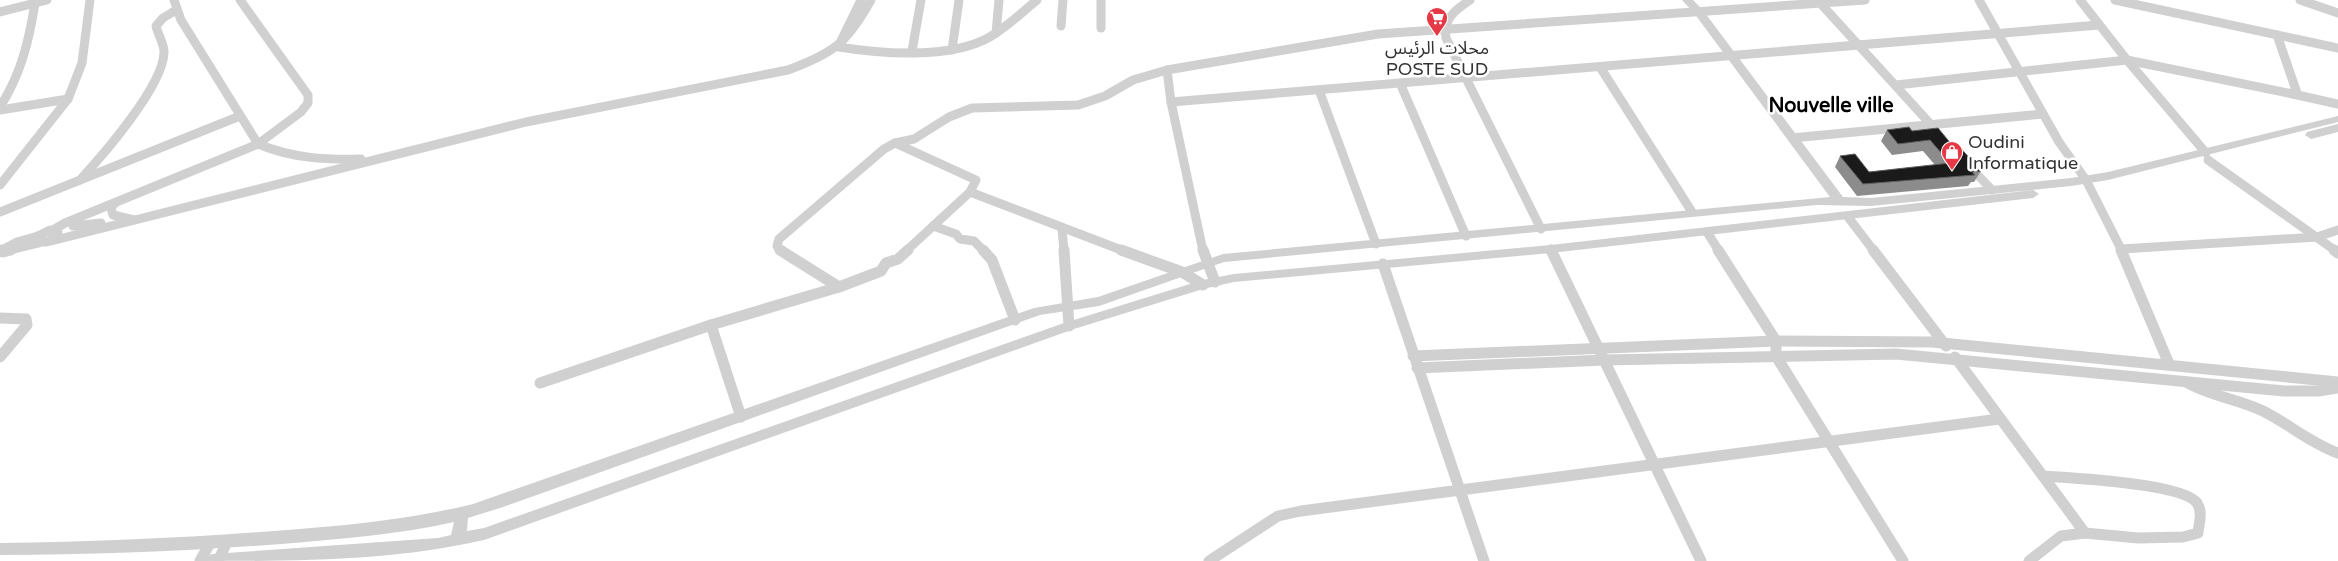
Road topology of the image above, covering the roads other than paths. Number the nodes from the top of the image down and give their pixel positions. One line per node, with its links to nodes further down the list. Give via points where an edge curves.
1 (47, 0): 20 (street)
2 (90, 0): 48 (street, via 84,60)
3 (174, 0): 22 (street)
4 (240, 0): 60 (street, via 309,97 296,117)
5 (861, 0): 34 (street)
6 (871, 0): 34 (street, via 854,31)
7 (921, 0): 37 (street)
8 (959, 0): 36 (street)
9 (999, 0): 30 (street)
10 (1037, 0): 30 (street)
11 (1063, 0): 27 (street)
12 (1101, 0): 28 (street)
13 (1470, 0): 29 (street, via 1451,13)
14 (1687, 0): 23 (street)
15 (1865, 0): 21 (street)
16 (1979, 0): 31 (street)
17 (2080, 0): 26 (street)
18 (2115, 0): 32 (street)
19 (2300, 0): 25 (street)
20 (35, 3): 24 (street); 51 (street, via 25,61)
21 (1821, 4): 23 (street); 33 (street)
22 (176, 10): 53 (street); 64 (street, via 156,26 163,41 164,56 149,89 117,140)
23 (1698, 11): 29 (street); 38 (street)
24 (0, 12)
25 (2338, 12)
26 (2099, 25): 31 (street); 39 (street)
27 (1061, 26)
28 (1102, 28)
29 (1445, 29): 41 (street, via 1378,34); 43 (street, via 1448,42)
30 (996, 33): 36 (street, via 969,47)
31 (1998, 33): 33 (street); 42 (street)
32 (2277, 34): 35 (street); 47 (street, via 2298,89)
33 (1860, 46): 38 (street); 45 (street)
34 (839, 47): 37 (street, via 864,51); 62 (street, via 812,61 776,73 552,117)
35 (2338, 48)
36 (952, 50): 37 (street)
37 (912, 51)
38 (1732, 56): 40 (street); 57 (street)
39 (2127, 60): 42 (street); 47 (street); 61 (street)
40 (1600, 67): 43 (street); 73 (street)
41 (1167, 70): 49 (street); 59 (street, via 1133,80 1105,96 1078,105 972,108 911,140)
42 (2019, 72): 45 (street); 52 (street)
43 (1467, 78): 44 (street); 79 (street)
44 (1400, 83): 46 (street); 83 (street)
45 (1896, 84): 55 (street)
46 (1319, 90): 49 (street); 85 (street)
47 (2293, 94): 50 (street)
48 (68, 99): 51 (street); 66 (street)
49 (1171, 102): 90 (street)
50 (2338, 104)
51 (0, 109)
52 (2043, 114): 55 (street); 65 (street)
53 (240, 116): 60 (street); 64 (street)
54 (2338, 119): 61 (street)
55 (1931, 125): 57 (street); 58 (street)
56 (2338, 128): 61 (street)
57 (1792, 138): 69 (street)
58 (1944, 140)
59 (895, 143): 68 (street, via 976,180); 94 (street, via 882,150 777,242 781,252)
60 (258, 144): 62 (street, via 300,158); 70 (street)
61 (2207, 156): 65 (street); 84 (street)
62 (377, 159): 75 (street)
63 (1965, 161): 67 (street)
64 (77, 183): 71 (street)
65 (2087, 184): 67 (street); 74 (street); 87 (street)
66 (0, 185)
67 (1992, 190): 69 (street, via 1871,202)
68 (970, 192): 77 (street); 78 (street)
69 (1838, 201): 73 (street); 74 (street, via 1853,209); 74 (street, via 1827,209)
70 (115, 203): 72 (street); 75 (street, via 111,208 113,214)
71 (0, 212)
72 (93, 212): 76 (street); 82 (street)
73 (1692, 212): 79 (street)
74 (1846, 217): 81 (street); 101 (street)
75 (131, 220): 76 (street); 82 (street)
76 (73, 226): 82 (street)
77 (934, 226): 94 (street, via 898,259 886,263 881,271); 97 (street, via 956,234 960,239 974,241 992,260)
78 (1062, 229): 92 (street); 95 (street)
79 (1540, 229): 83 (street); 86 (street, via 1556,238); 86 (street, via 1529,240)
80 (2338, 230): 84 (street)
81 (1707, 232): 86 (street); 100 (street)
82 (54, 235): 88 (street, via 18,250)
83 (1466, 236): 85 (street)
84 (2317, 237): 87 (street); 89 (street)
85 (1376, 244): 90 (street, via 1223,258)
86 (1549, 249): 91 (street); 102 (street)
87 (2121, 249): 108 (street)
88 (0, 252)
89 (2338, 253)
90 (1207, 263): 92 (street); 93 (street)
91 (1383, 264): 93 (street, via 1234,278); 103 (street)
92 (1182, 272): 93 (street); 95 (street, via 1099,301)
93 (1209, 284): 99 (street)
94 (839, 287): 98 (street)
95 (1066, 307): 97 (street, via 1039,311); 99 (street)
96 (0, 318): 105 (street, via 26,319 27,325)
97 (1015, 320): 114 (street)
98 (711, 326): 111 (street); 114 (street)
99 (1069, 326): 125 (street, via 506,527)
100 (1776, 341): 101 (street); 102 (street); 104 (street)
101 (1944, 343): 106 (street); 108 (street)
102 (1599, 349): 103 (street); 107 (street)
103 (1413, 356): 109 (street)
104 (1776, 356): 106 (street, via 1896,354); 107 (street); 116 (street)
105 (0, 357)
106 (1957, 359): 110 (street); 115 (street)
107 (1604, 360): 109 (street); 120 (street)
108 (2169, 364): 112 (street)
109 (1417, 368): 122 (street)
110 (2183, 380): 113 (street, via 2284,392 2318,392); 117 (street, via 2197,390 2264,412)
111 (540, 382)
112 (2338, 382)
113 (2338, 388)
114 (741, 417): 123 (street)
115 (1999, 419): 116 (street); 121 (street)
116 (1828, 440): 120 (street); 135 (street)
117 (2322, 448): 118 (street); 119 (street)
118 (2338, 453)
119 (2338, 460)
120 (1655, 466): 122 (street); 134 (street)
121 (2042, 476): 124 (street); 124 (street, via 2160,489 2185,495 2200,509 2198,533 2183,537 2138,538)
122 (1459, 490): 132 (street, via 1278,516); 133 (street)
123 (461, 515): 125 (street); 126 (street, via 393,527)
124 (2085, 533): 136 (street, via 2061,536)
125 (457, 540): 131 (street, via 398,548)
126 (227, 542): 127 (street); 131 (street)
127 (210, 543): 128 (street); 129 (street)
128 (0, 549)
129 (200, 561)
130 (212, 561): 131 (street)
131 (218, 561)
132 (1209, 561)
133 (1484, 561)
134 (1701, 561)
135 (1904, 561)
136 (2029, 561)

